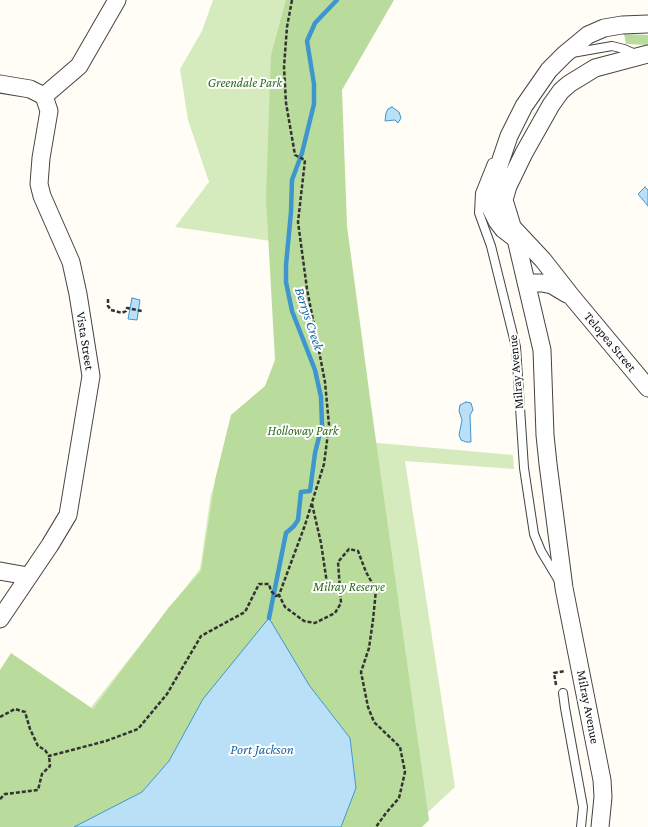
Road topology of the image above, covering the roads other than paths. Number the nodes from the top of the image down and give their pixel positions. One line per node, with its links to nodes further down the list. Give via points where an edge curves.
1 (117, 0): 6 (street, via 79,66)
2 (648, 24): 3 (street, Milray Avenue, via 622,24 595,31)
3 (565, 54): 4 (lane, Milray Avenue, via 612,46); 7 (street, Milray Avenue, via 524,106)
4 (644, 55): 8 (street, Milray Avenue, via 595,68 569,84 557,95 506,191 505,207)
5 (0, 84): 6 (street, via 30,89)
6 (44, 96): 13 (street, Vista Street, via 49,111 39,184 71,262 91,376 68,515)
7 (509, 136): 8 (street, Milray Avenue, via 493,183 490,204 499,224 506,232); 14 (lane, Milray Avenue, via 486,176 479,213 491,246 516,347 524,468 534,534 541,552)
8 (514, 233): 9 (street, Milray Avenue); 10 (street, Telopea Street, via 546,263)
9 (526, 283): 10 (street, Telopea Street, via 552,285); 14 (street, Milray Avenue, via 542,350 545,443)
10 (572, 297): 11 (street, Telopea Street)
11 (648, 388)
12 (0, 571): 13 (street)
13 (28, 576): 15 (street, Vista Street)
14 (564, 588): 18 (street, Milray Avenue, via 602,780)
15 (0, 619)
16 (563, 693): 17 (lane, Milray Avenue, via 583,807)
17 (581, 827)
18 (600, 827)

